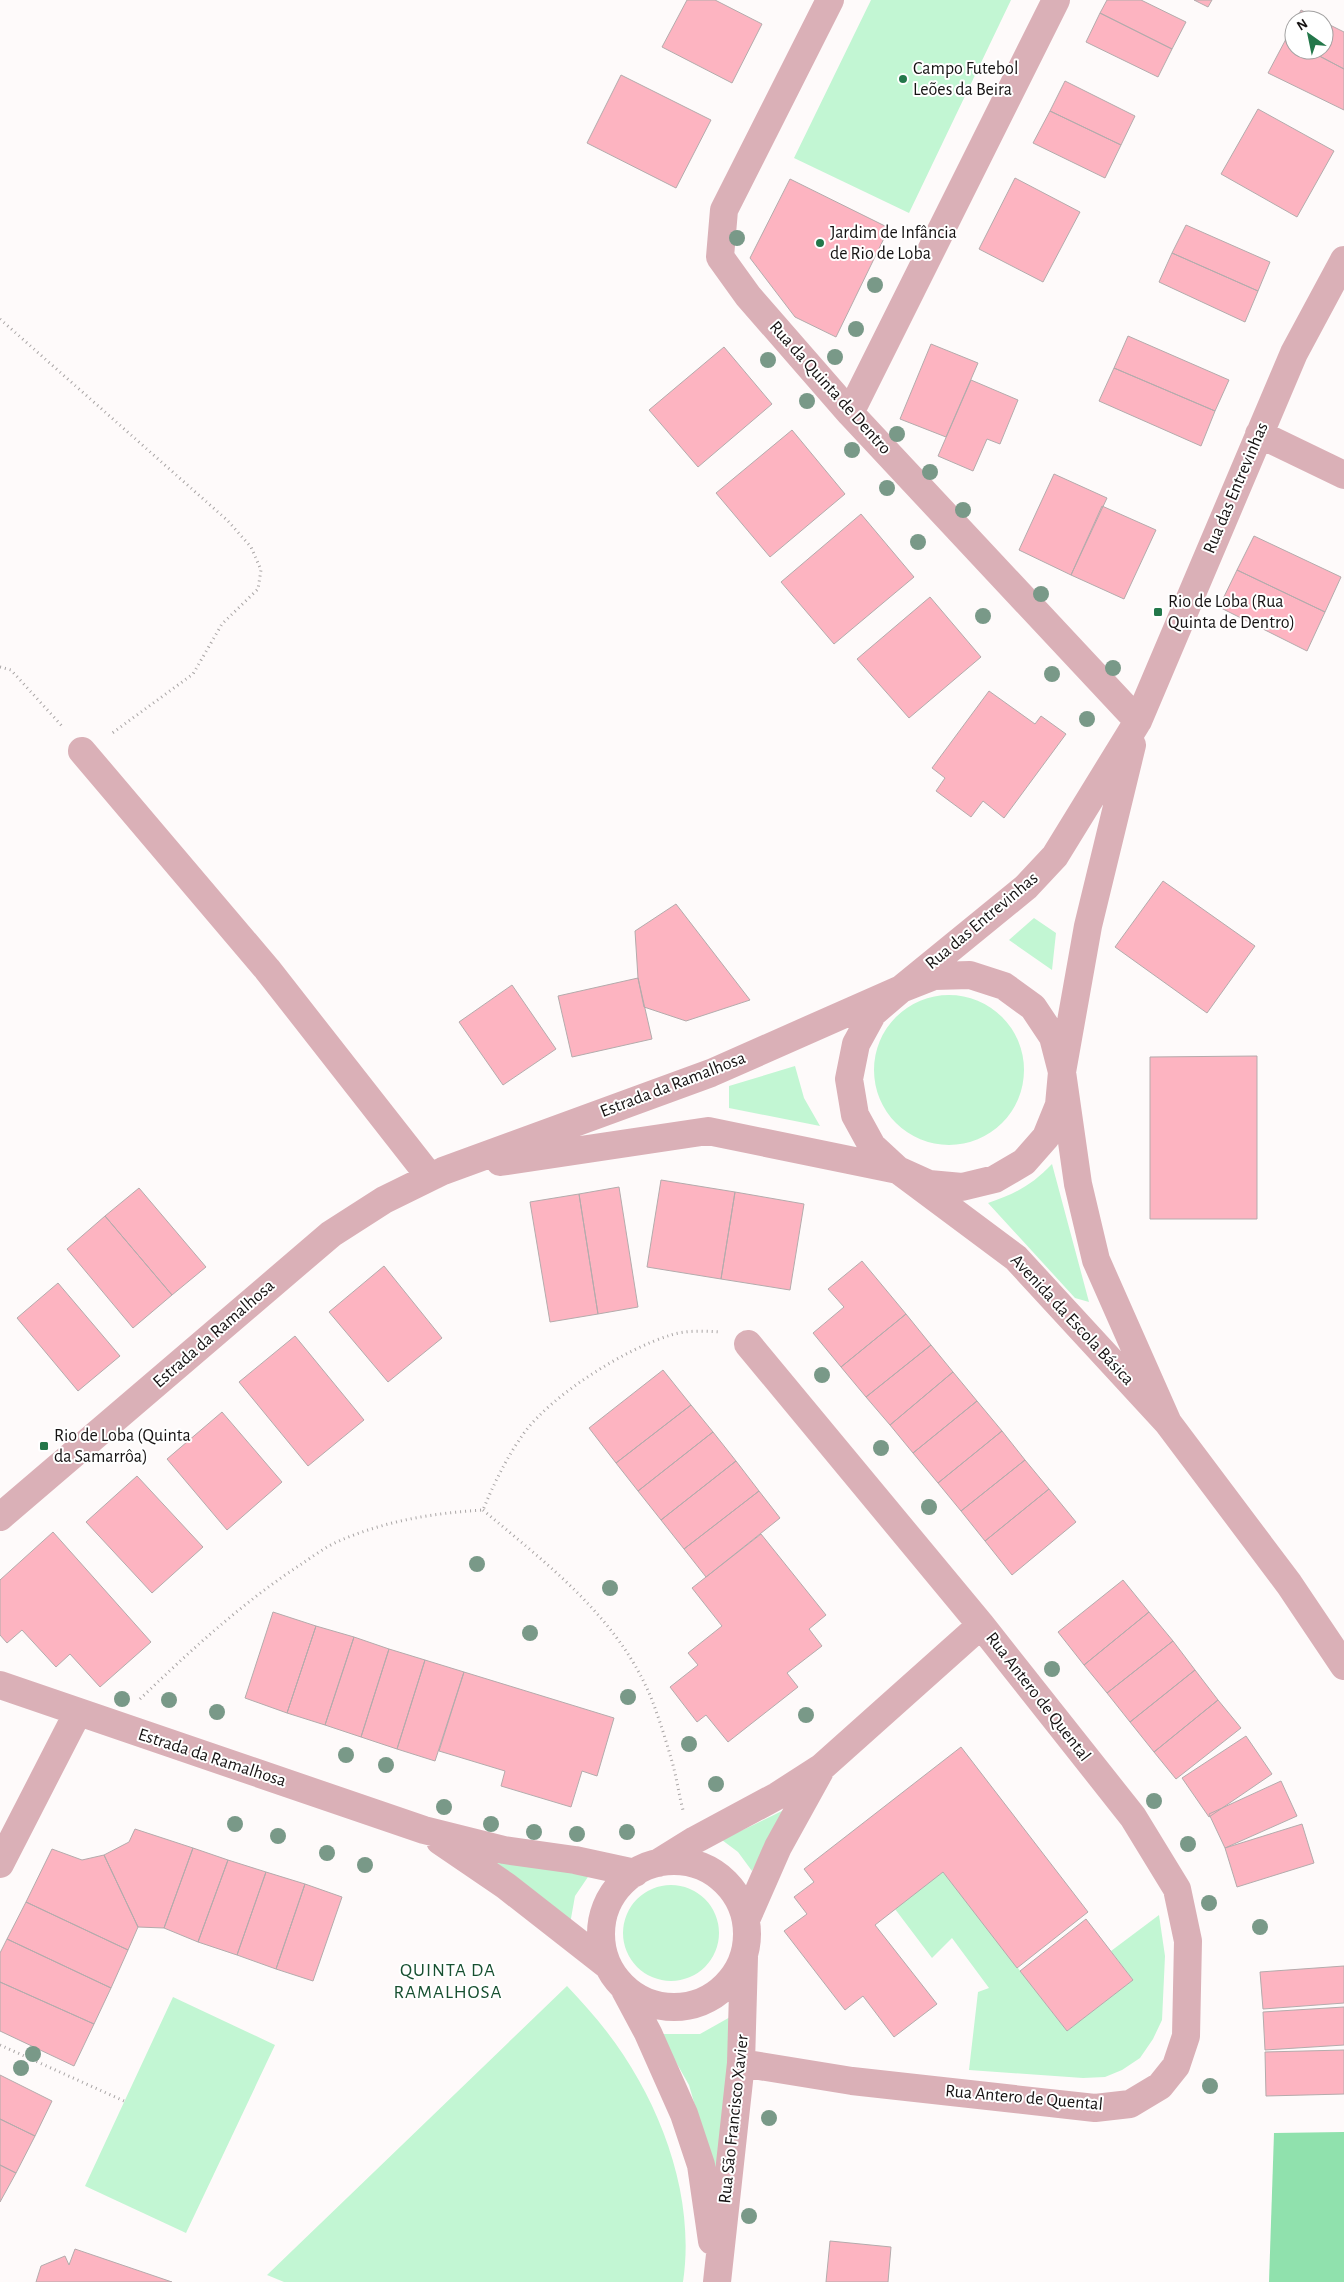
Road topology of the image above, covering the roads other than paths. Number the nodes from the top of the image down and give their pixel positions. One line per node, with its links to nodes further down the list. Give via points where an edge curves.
1 (830, 0): 4 (street, Rua da Quinta de Dentro, via 724,210 720,257 748,296)
2 (1056, 0): 4 (street)
3 (1344, 260): 5 (street, Rua das Entrevinhas, via 1294,353)
4 (850, 413): 7 (street, Rua da Quinta de Dentro)
5 (1259, 434): 6 (street); 7 (street, Rua das Entrevinhas)
6 (1344, 475)
7 (1138, 721): 9 (street, Rua das Entrevinhas, via 1055,856 1026,887); 10 (street, Rua das Entrevinhas, via 1088,926)
8 (82, 751): 12 (street)
9 (901, 989): 10 (street, Avenida da Escola Básica, via 934,976 970,975 1004,986 1038,1014 1053,1037); 11 (street, Avenida da Escola Básica, via 873,1013 856,1044 849,1079 859,1123 872,1146); 12 (street, Estrada da Ramalhosa, via 710,1073)
10 (1062, 1072): 11 (street, Avenida da Escola Básica, via 1059,1105 1046,1137 1024,1162 996,1179 962,1187 929,1184); 14 (street, Avenida da Escola Básica, via 1078,1184 1096,1260)
11 (898, 1170): 12 (street, Estrada da Ramalhosa, via 708,1131); 14 (street, Avenida da Escola Básica, via 1016,1258)
12 (436, 1174): 15 (street, Estrada da Ramalhosa, via 384,1200 331,1234)
13 (748, 1344): 16 (street, Rua Antero de Quental)
14 (1168, 1423): 17 (street, Avenida da Escola Básica, via 1289,1584)
15 (0, 1517)
16 (981, 1625): 20 (street); 28 (street, Rua Antero de Quental, via 1133,1817 1177,1888 1188,1941 1186,2036 1176,2066 1160,2086 1130,2104 1095,2108 852,2081)
17 (1344, 1666)
18 (0, 1685): 19 (street, Estrada da Ramalhosa)
19 (78, 1712): 21 (street, Estrada da Ramalhosa); 22 (street)
20 (822, 1767): 23 (street, via 777,1796); 24 (street, via 778,1847)
21 (424, 1830): 23 (street, via 504,1850); 26 (street, via 506,1886)
22 (0, 1864)
23 (646, 1868): 24 (street, via 681,1861 704,1867 723,1880 738,1898); 26 (street, via 619,1886 607,1904 601,1924 601,1945)
24 (746, 1920): 25 (street)
25 (744, 1956): 27 (street, via 722,1990 704,2001 684,2007 663,2007); 28 (street, Rua São Francisco Xavier)
26 (607, 1965): 27 (street)
27 (625, 1990): 29 (street, Rua São Francisco Xavier, via 684,2114 701,2165)
28 (741, 2063): 29 (street, Rua São Francisco Xavier)
29 (717, 2282)

